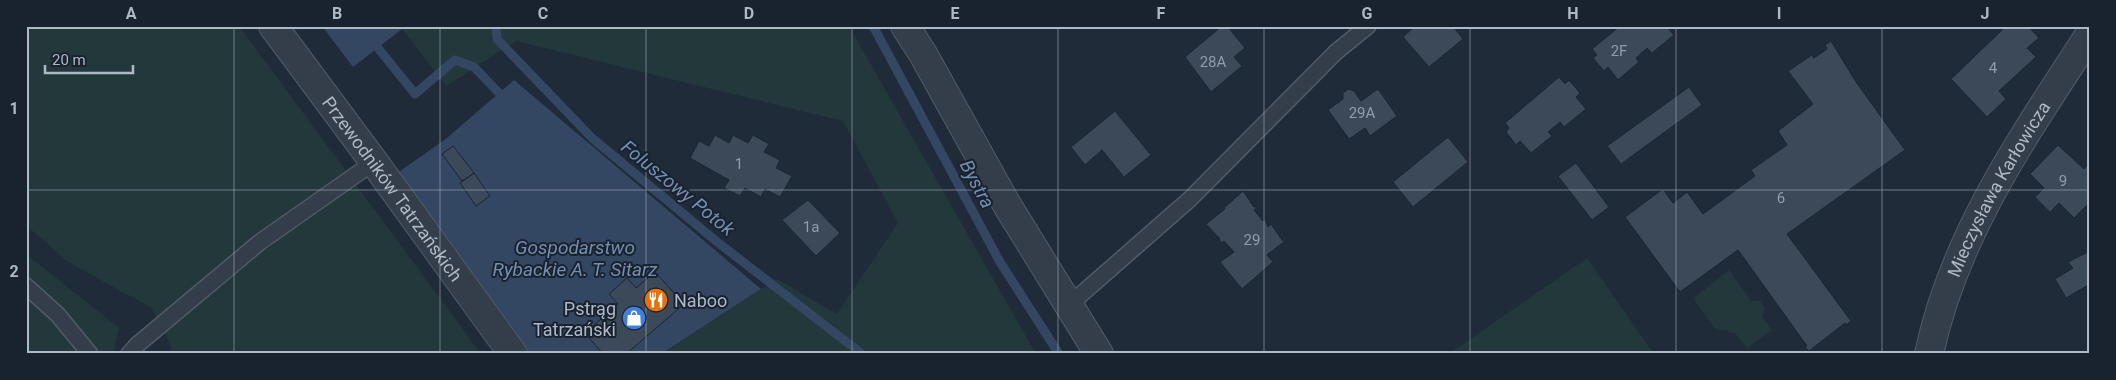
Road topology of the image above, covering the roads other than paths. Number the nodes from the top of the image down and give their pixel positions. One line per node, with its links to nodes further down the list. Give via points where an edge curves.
1 (273, 26): 5 (street, Przewodników Tatrzańskich)
2 (905, 26): 7 (street, via 1007,205)
3 (1368, 26): 7 (lane, via 1336,52 1190,199)
4 (2090, 34): 12 (street, Mieczysława Karłowicza, via 1988,197 1946,288)
5 (374, 162): 9 (lane, via 260,242); 10 (street, Przewodników Tatrzańskich)
6 (26, 286): 8 (lane, via 58,315)
7 (1069, 305): 11 (street)
8 (90, 354)
9 (129, 354)
10 (513, 354)
11 (1099, 354)
12 (1929, 354)

